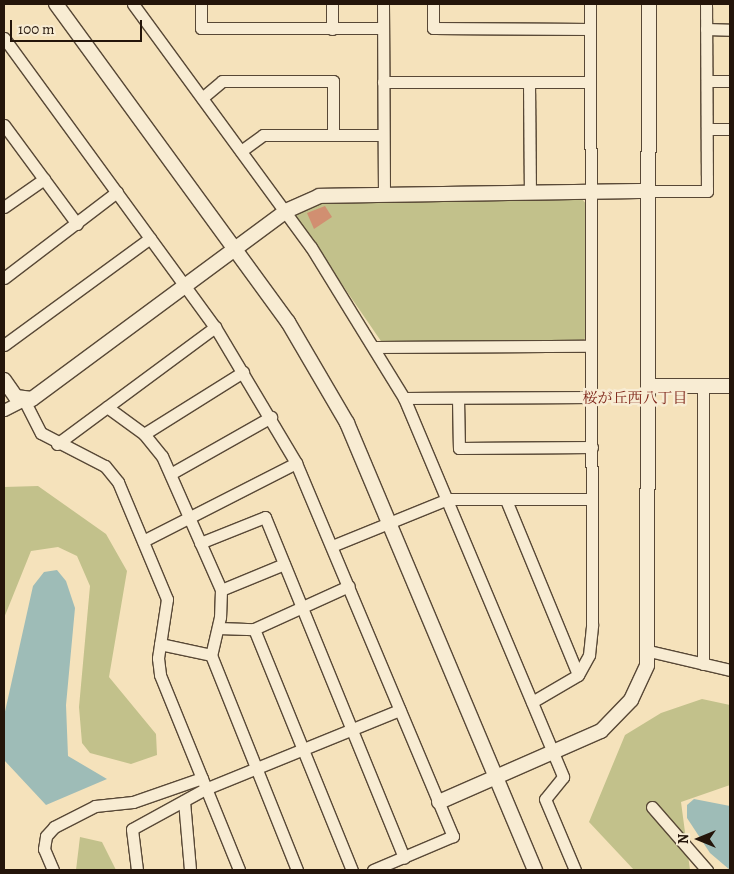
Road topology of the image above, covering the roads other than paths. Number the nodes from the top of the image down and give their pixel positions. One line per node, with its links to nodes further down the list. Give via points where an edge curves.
1 (56, 4): 38 (street)
2 (133, 4): 21 (street)
3 (201, 4): 11 (street, via 201,28)
4 (332, 4): 11 (street)
5 (383, 4): 10 (street)
6 (433, 4): 12 (street, via 433,28)
7 (590, 4): 12 (street)
8 (649, 4): 30 (street)
9 (706, 4): 13 (street)
10 (383, 28): 11 (street); 18 (street)
11 (332, 29)
12 (590, 29): 20 (street)
13 (706, 30): 14 (street); 16 (street)
14 (730, 30)
15 (4, 38): 31 (street)
16 (706, 81): 17 (street); 23 (street)
17 (730, 81)
18 (383, 82): 19 (street); 26 (street)
19 (529, 82): 20 (street); 32 (street)
20 (590, 82): 29 (street)
21 (202, 98): 25 (street, via 222,81 333,81); 27 (street)
22 (4, 125): 28 (street)
23 (707, 129): 24 (street); 30 (street, via 707,191)
24 (730, 129)
25 (333, 135): 26 (street); 27 (street, via 264,135)
26 (383, 136): 33 (street)
27 (241, 151): 35 (street)
28 (44, 179): 34 (street); 36 (street)
29 (591, 191): 30 (street); 32 (street); 43 (street)
30 (649, 191): 47 (street)
31 (117, 192): 36 (street); 37 (street)
32 (530, 192): 33 (street)
33 (384, 193): 35 (street, via 329,193)
34 (4, 207)
35 (286, 211): 38 (street); 44 (street)
36 (77, 224): 39 (street)
37 (150, 238): 40 (street); 42 (street)
38 (236, 248): 40 (street); 66 (street, via 310,358 347,424)
39 (4, 278)
40 (184, 286): 41 (street); 53 (street, via 32,399)
41 (215, 327): 45 (street); 54 (street)
42 (4, 345)
43 (591, 346): 44 (street); 50 (street)
44 (376, 347): 51 (street)
45 (243, 372): 56 (street); 57 (street)
46 (4, 380): 53 (street, via 16,397)
47 (649, 386): 48 (street); 77 (street)
48 (704, 386): 49 (street); 79 (street)
49 (730, 386)
50 (591, 397): 52 (street); 59 (street)
51 (404, 398): 52 (street); 62 (street)
52 (458, 398): 59 (street, via 459,448)
53 (24, 400): 55 (street); 58 (street, via 41,432)
54 (107, 407): 57 (street); 58 (street)
55 (4, 410)
56 (270, 417): 60 (street); 61 (street)
57 (144, 434): 61 (street)
58 (57, 444): 67 (street, via 105,466 118,482)
59 (592, 447): 63 (street)
60 (296, 463): 65 (street); 69 (street)
61 (172, 473): 65 (street)
62 (448, 499): 64 (street); 66 (street); 82 (street)
63 (592, 499): 64 (street); 81 (street, via 592,632 589,655)
64 (506, 500): 81 (street)
65 (189, 517): 67 (street); 68 (street)
66 (391, 522): 69 (street); 88 (street)
67 (143, 541): 76 (street, via 167,599)
68 (200, 543): 70 (street, via 265,517); 72 (street)
69 (332, 546): 71 (street)
70 (284, 564): 72 (street); 73 (street)
71 (349, 586): 73 (street); 83 (street)
72 (220, 590): 74 (street)
73 (302, 608): 75 (street); 84 (street)
74 (218, 628): 75 (street); 78 (street)
75 (254, 630): 85 (street)
76 (160, 644): 78 (street); 89 (street, via 160,676)
77 (649, 651): 79 (street); 86 (street, via 641,679 617,718)
78 (211, 655): 87 (street)
79 (703, 664): 80 (street)
80 (730, 670)
81 (578, 675): 82 (street)
82 (532, 702): 86 (street)
83 (400, 710): 84 (street); 91 (street)
84 (351, 730): 85 (street); 93 (street)
85 (303, 750): 87 (street); 99 (street)
86 (553, 754): 88 (street); 102 (street, via 563,777 545,799)
87 (255, 769): 89 (street); 98 (street)
88 (498, 777): 91 (street); 101 (street)
89 (204, 783): 90 (street); 94 (street, via 133,802 95,806 54,827 44,849); 97 (street)
90 (184, 801): 95 (street, via 132,829); 96 (street)
91 (439, 802): 93 (street, via 453,836)
92 (652, 807): 103 (street)
93 (404, 858): 100 (street)
94 (53, 870)
95 (137, 870)
96 (190, 870)
97 (239, 870)
98 (297, 870)
99 (352, 870)
100 (373, 870)
101 (535, 870)
102 (575, 870)
103 (707, 870)

